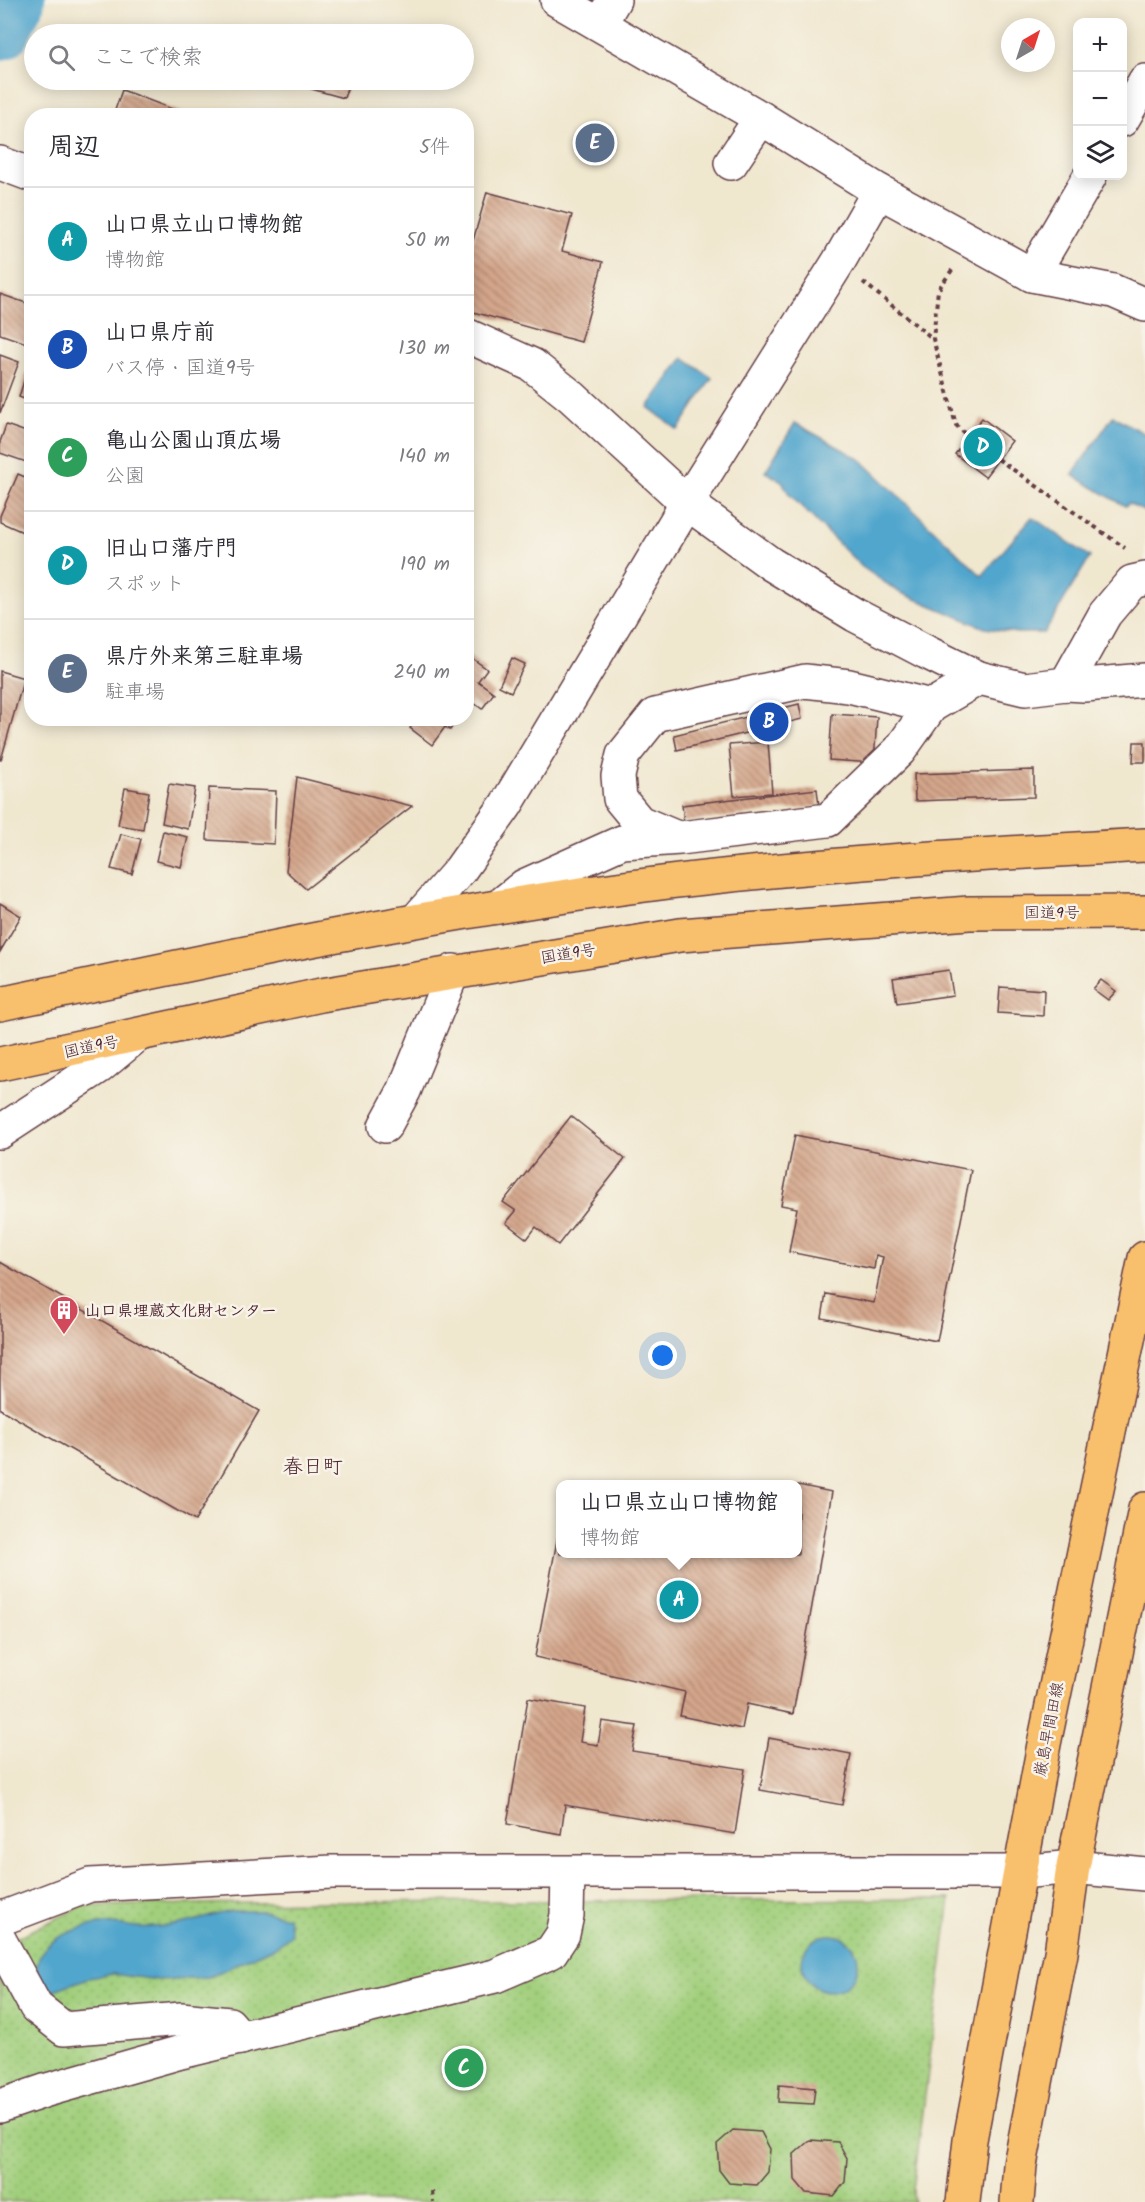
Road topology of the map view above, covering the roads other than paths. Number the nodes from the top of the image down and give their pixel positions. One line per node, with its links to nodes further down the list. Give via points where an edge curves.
1 (557, 0): 2 (street)
2 (607, 12): 5 (street)
3 (1145, 81): 4 (street)
4 (1127, 112)
5 (761, 118): 7 (street); 10 (street)
6 (0, 163): 8 (street)
7 (732, 163)
8 (24, 172)
9 (1088, 180): 11 (street)
10 (879, 191): 11 (street); 14 (street)
11 (1032, 275): 12 (street, via 1113,291)
12 (1145, 305)
13 (474, 339): 14 (street, via 532,365)
14 (687, 503): 16 (street, via 771,564 846,609); 24 (street, via 506,805 460,870)
15 (1145, 579): 18 (street, via 1132,582 1105,614)
16 (979, 678): 18 (street, via 1025,689); 19 (street)
17 (1145, 680): 18 (street)
18 (1066, 684)
19 (931, 706): 20 (street, via 900,750 828,820); 20 (street, via 849,686 806,681 655,715 623,755 618,776 620,799 639,822)
20 (680, 838): 22 (street, via 622,842 524,886)
21 (1145, 845): 22 (main road, via 894,860 669,882)
22 (498, 907): 24 (main road)
23 (1145, 912): 25 (main road, 国道9号, via 969,913 680,935)
24 (417, 919): 26 (main road)
25 (453, 971): 27 (main road, 国道9号, via 321,995); 29 (street, via 404,1091)
26 (0, 1004)
27 (135, 1037): 28 (main road, 国道9号); 30 (street, via 99,1067)
28 (0, 1064)
29 (385, 1126)
30 (0, 1131)
31 (1145, 1258): 34 (main road, 厳島早間田線)
32 (1145, 1509): 33 (main road)
33 (1073, 1867): 34 (street); 36 (street); 42 (main road, via 1061,1953 1020,2165)
34 (1021, 1872): 35 (street); 41 (main road, 厳島早間田線, via 970,2140)
35 (568, 1874): 37 (street, via 332,1872 90,1885); 39 (street, via 563,1934 551,1952 495,1976)
36 (1145, 1874)
37 (0, 1919)
38 (0, 1941): 39 (street, via 36,2007 64,2029 181,2019 229,2024)
39 (241, 2038): 40 (street)
40 (0, 2106)
41 (963, 2202)
42 (1017, 2202)

